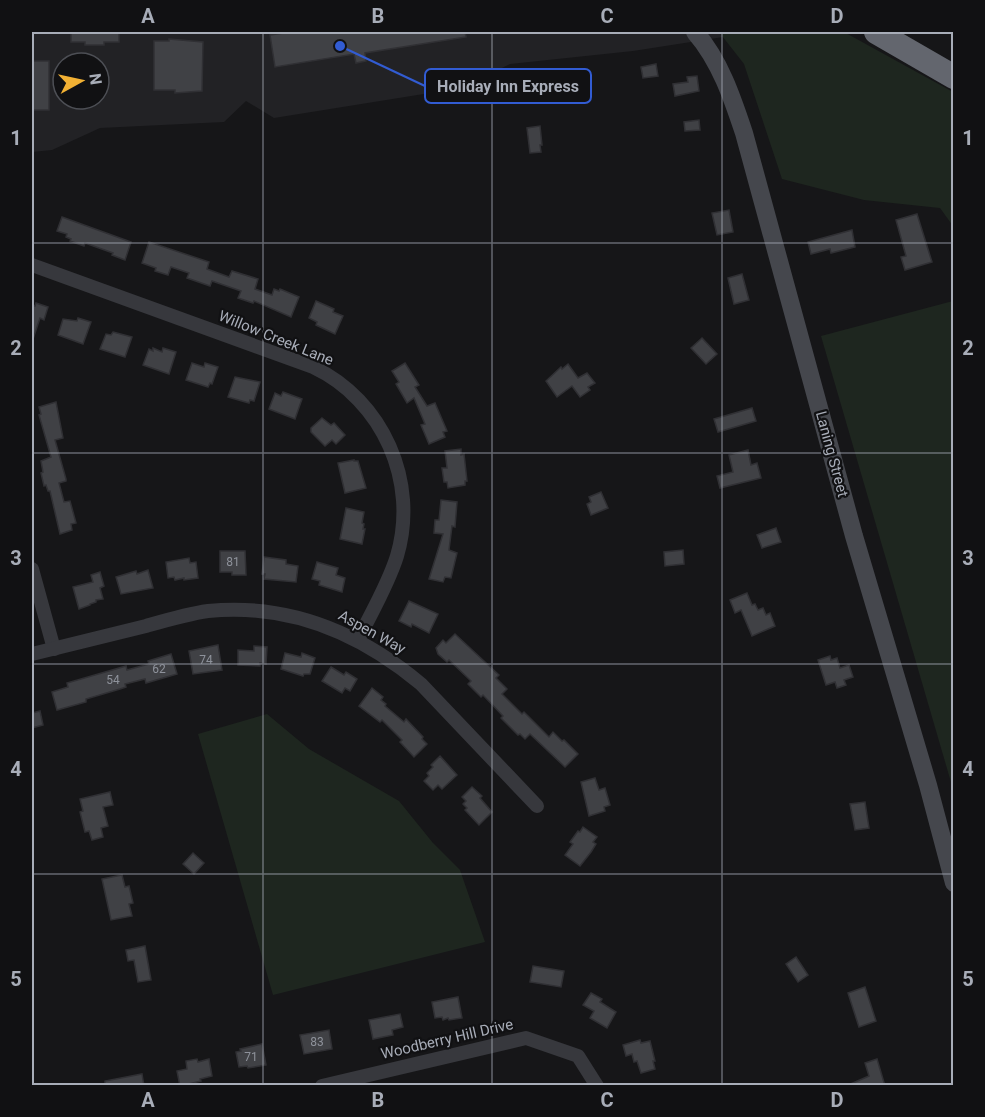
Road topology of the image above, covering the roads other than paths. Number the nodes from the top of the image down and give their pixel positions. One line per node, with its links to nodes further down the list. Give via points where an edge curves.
1 (696, 32): 12 (street, Laning Street, via 726,81 744,134)
2 (876, 32): 5 (highway)
3 (903, 32): 4 (highway)
4 (954, 62)
5 (954, 77)
6 (32, 265): 8 (street, Willow Creek Lane, via 313,367 339,383 365,407 395,456 403,523 394,564)
7 (32, 568): 9 (street)
8 (358, 640): 9 (street, Aspen Way, via 292,615 226,610 195,613); 11 (street, Aspen Way, via 421,684)
9 (54, 649): 10 (street, Aspen Way)
10 (32, 654)
11 (537, 806)
12 (954, 883)
13 (322, 1086): 14 (street, Woodberry Hill Drive, via 526,1038 578,1056)
14 (597, 1086)

